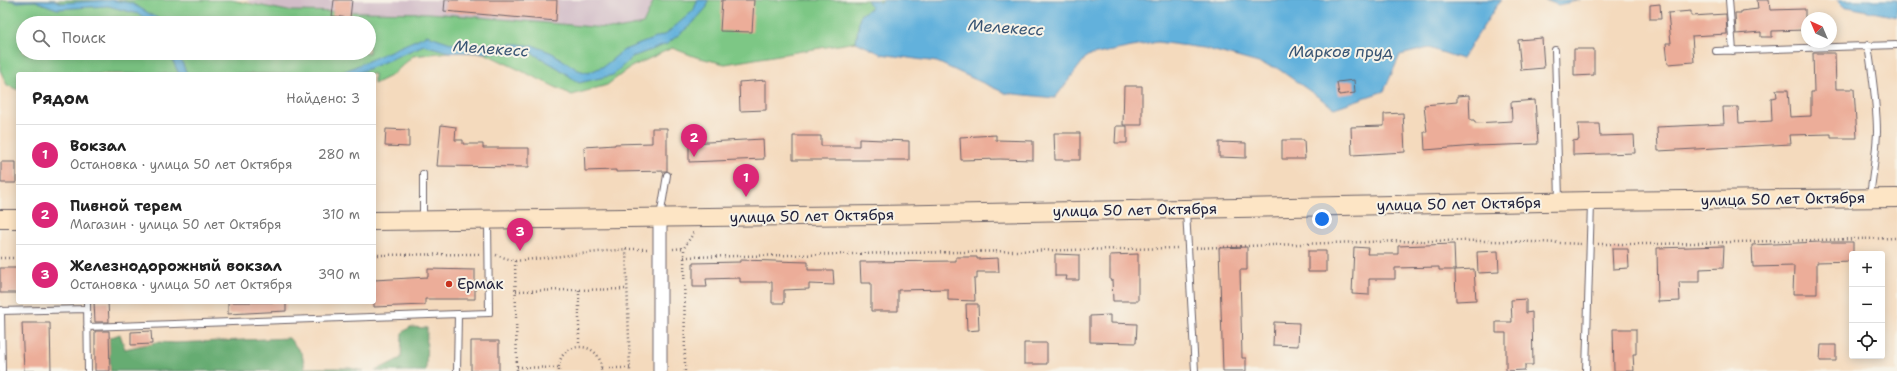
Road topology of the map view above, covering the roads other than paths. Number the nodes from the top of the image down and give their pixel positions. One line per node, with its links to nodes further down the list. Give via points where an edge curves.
1 (1729, 0): 5 (lane)
2 (1868, 45): 3 (lane); 5 (lane); 9 (lane, via 1877,130)
3 (1897, 45)
4 (1555, 50): 12 (lane)
5 (1733, 51): 6 (lane)
6 (1716, 52)
7 (423, 174): 19 (lane)
8 (667, 175): 15 (lane)
9 (1870, 198): 10 (main road, улица 50 лет Октября); 11 (main road, улица 50 лет Октября)
10 (1897, 198)
11 (1591, 201): 12 (main road, улица 50 лет Октября); 30 (lane)
12 (1559, 202): 13 (main road, улица 50 лет Октября)
13 (1186, 208): 15 (main road, улица 50 лет Октября); 29 (lane)
14 (0, 218): 16 (main road)
15 (660, 218): 17 (main road, улица 50 лет Октября); 28 (street)
16 (16, 219)
17 (488, 220): 19 (main road, улица 50 лет Октября); 23 (lane, via 489,313)
18 (376, 221): 19 (main road, улица 50 лет Октября)
19 (423, 221)
20 (87, 304): 21 (lane)
21 (87, 309): 22 (lane); 24 (lane)
22 (0, 310): 25 (lane)
23 (458, 314): 24 (lane); 27 (lane)
24 (87, 326): 26 (lane)
25 (2, 371)
26 (88, 371)
27 (457, 371)
28 (660, 371)
29 (1196, 371)
30 (1586, 371)

